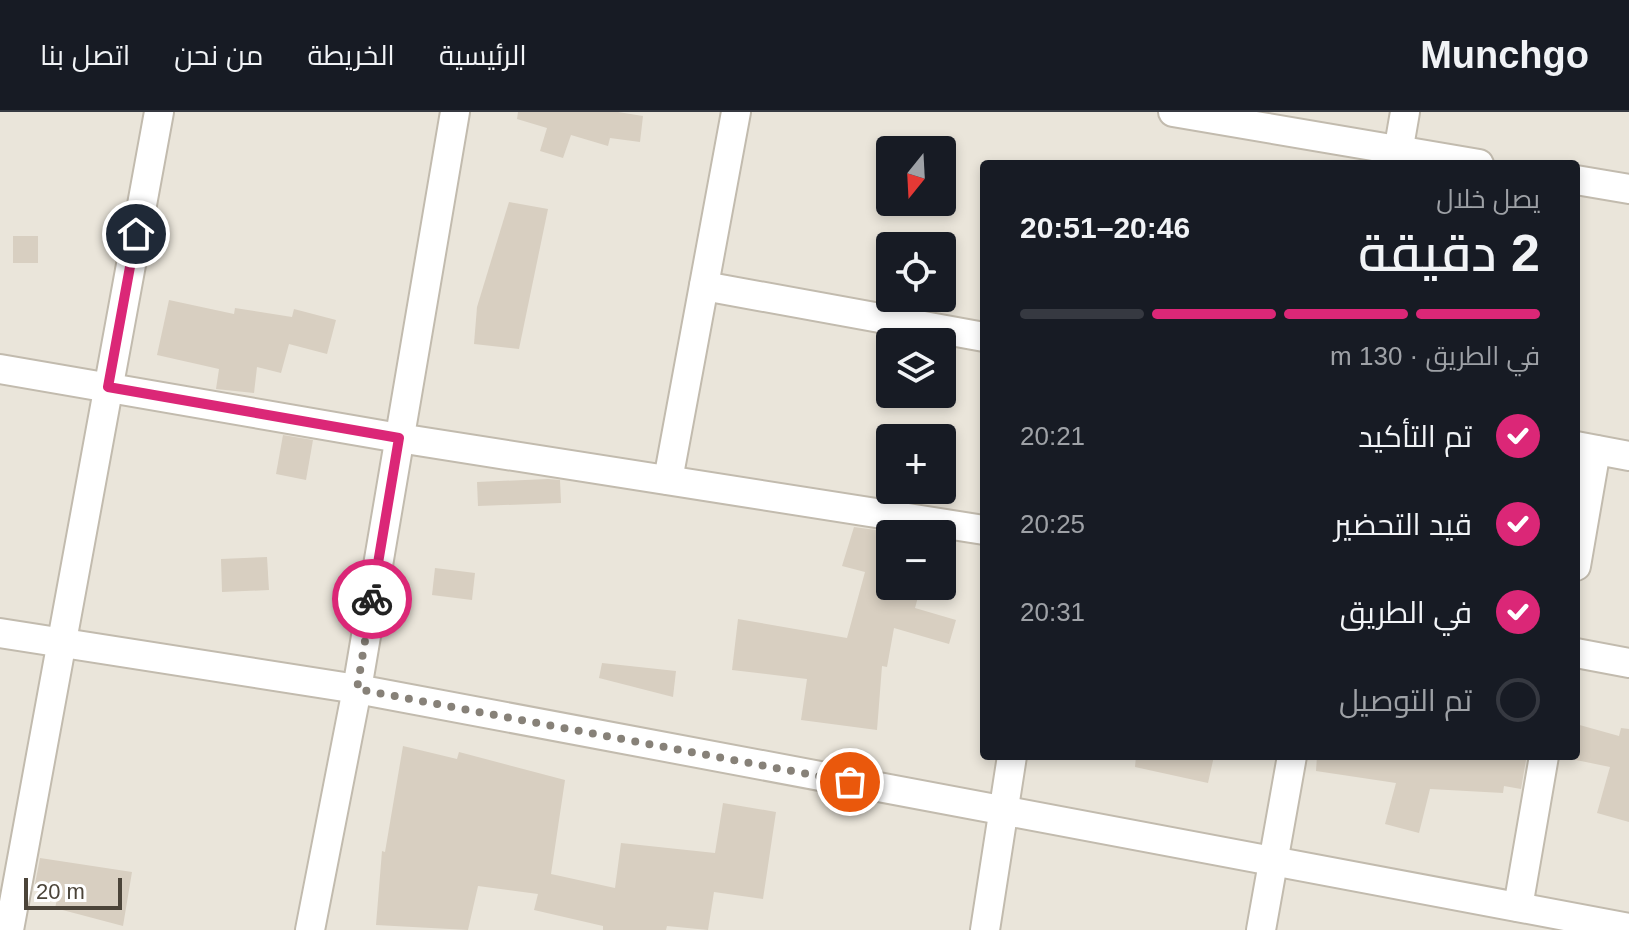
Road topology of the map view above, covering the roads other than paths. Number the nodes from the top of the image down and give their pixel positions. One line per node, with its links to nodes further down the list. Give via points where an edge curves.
1 (159, 112): 13 (street)
2 (455, 112): 14 (street)
3 (736, 112): 10 (street)
4 (1173, 112): 6 (street)
5 (1405, 112): 6 (street)
6 (1397, 157): 7 (street)
7 (1432, 160)
8 (1580, 181): 9 (street)
9 (1629, 189)
10 (704, 286): 11 (street); 17 (street)
11 (980, 336)
12 (0, 369): 13 (street)
13 (108, 387): 14 (street); 21 (street)
14 (399, 438): 17 (street); 24 (street)
15 (1586, 448): 16 (street); 18 (street)
16 (1629, 456)
17 (668, 480): 19 (street)
18 (1580, 519)
19 (980, 529)
20 (0, 633): 21 (street)
21 (61, 642): 24 (street); 30 (street)
22 (1580, 654): 23 (street)
23 (1629, 663)
24 (357, 689): 28 (street); 34 (street)
25 (1011, 760): 28 (street)
26 (1291, 760): 29 (street)
27 (1543, 760): 31 (street)
28 (1004, 811): 29 (street); 35 (street)
29 (1274, 862): 31 (street); 36 (street)
30 (7, 899): 33 (street)
31 (1518, 907): 32 (street)
32 (1629, 928)
33 (9, 930)
34 (310, 930)
35 (985, 930)
36 (1261, 930)

